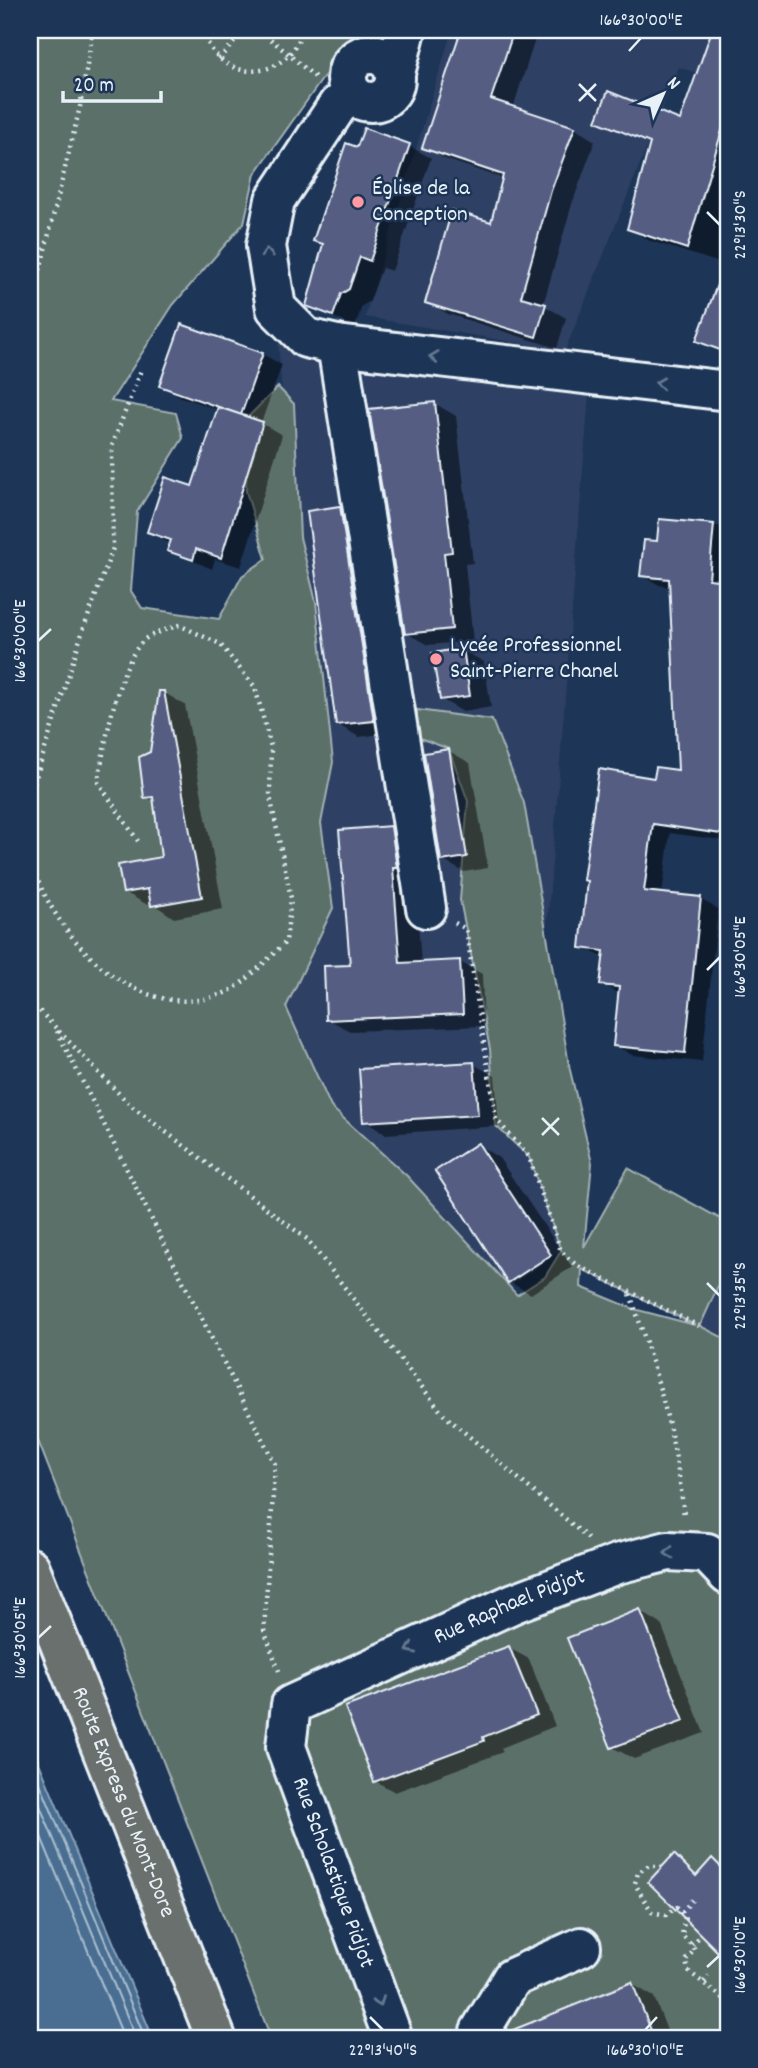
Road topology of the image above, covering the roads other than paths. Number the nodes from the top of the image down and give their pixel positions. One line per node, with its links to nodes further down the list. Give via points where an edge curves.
1 (407, 30): 2 (street)
2 (379, 53): 3 (street, one-way to 2, via 306,338 276,308 266,246 275,200 338,105 336,88 350,64)
3 (337, 345): 4 (street, one-way to 3); 5 (street)
4 (728, 391)
5 (426, 908)
6 (30, 1568): 10 (main road, Route Express du Mont-Dore)
7 (728, 1574): 8 (street, Rue Raphael Pidjot, one-way to 8, via 707,1553 668,1551 617,1564 514,1603)
8 (291, 1705): 11 (street, Rue Scholastique Pidjot, one-way to 11, via 286,1747)
9 (581, 1947): 12 (street, via 512,1978 480,2031)
10 (216, 2038)
11 (393, 2038)
12 (482, 2038)

